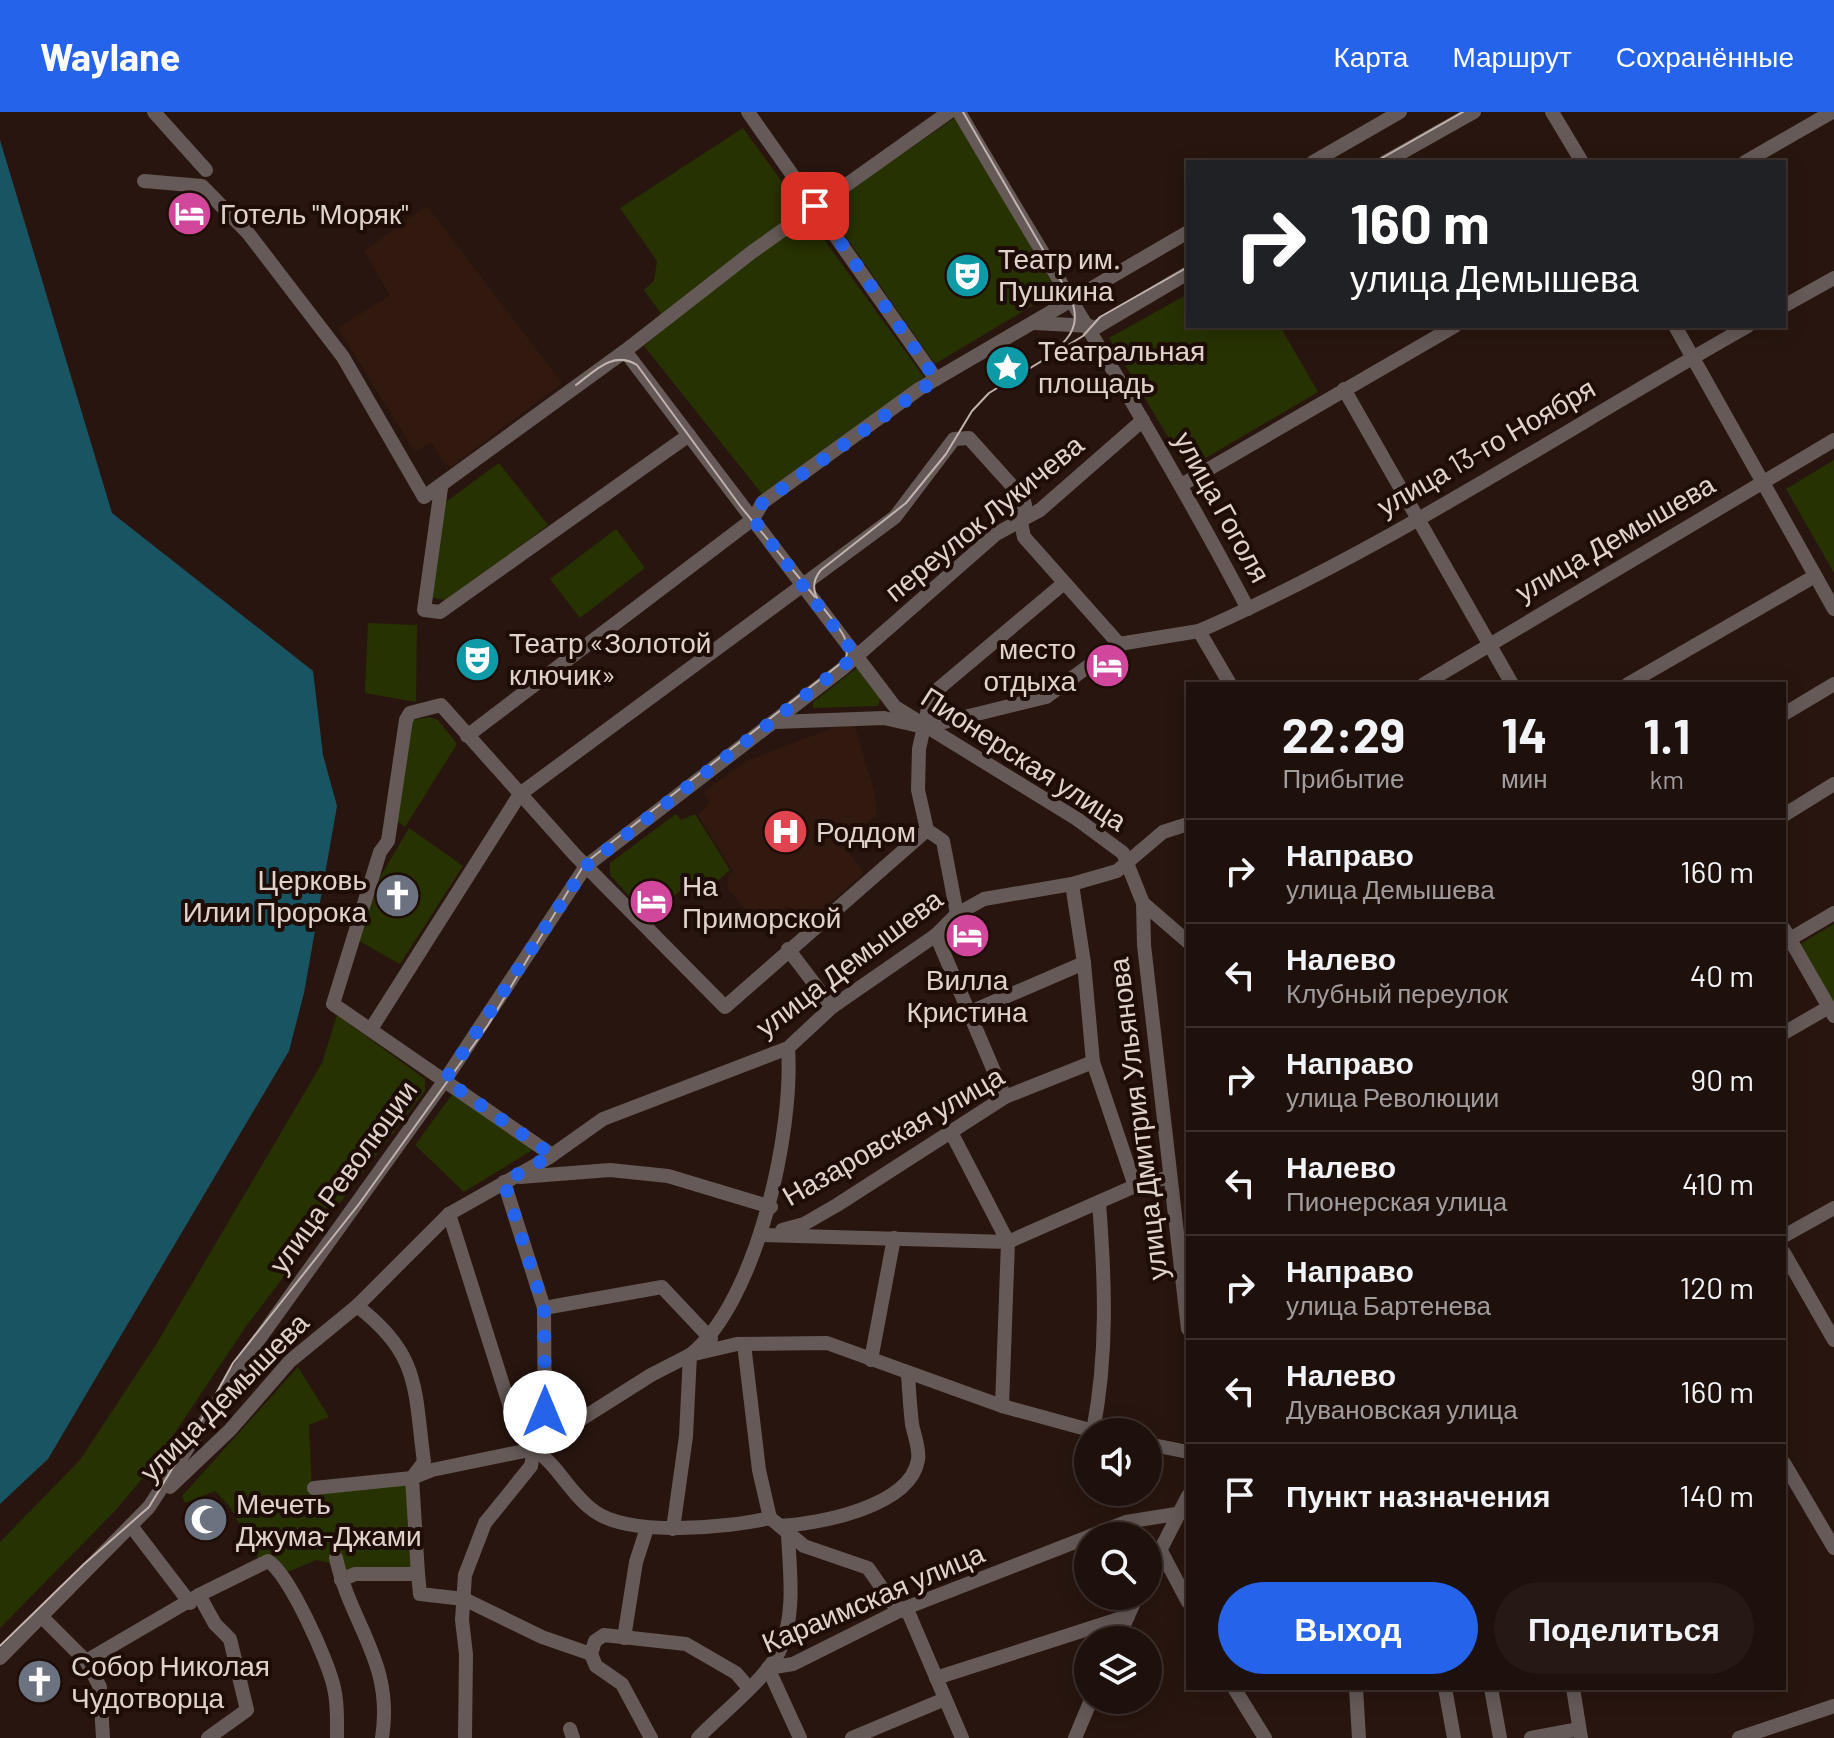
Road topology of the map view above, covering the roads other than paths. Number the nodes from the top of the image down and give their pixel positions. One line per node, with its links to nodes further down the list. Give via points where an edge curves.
1 (154, 112): 13 (street)
2 (949, 112): 15 (street)
3 (959, 112): 19 (street)
4 (1400, 112): 9 (street)
5 (1474, 112): 10 (street)
6 (1552, 112): 11 (street)
7 (1832, 112): 12 (street)
8 (753, 113): 15 (street)
9 (1316, 160)
10 (1389, 160)
11 (1581, 160)
12 (1748, 160)
13 (206, 170)
14 (144, 181): 35 (street, via 202,186 248,233 343,357 424,497)
15 (815, 206): 26 (street); 28 (street)
16 (1186, 233): 19 (street)
17 (1186, 274): 25 (street)
18 (1834, 278): 20 (street)
19 (1069, 300): 21 (street); 25 (street, улица Гоголя)
20 (1786, 305)
21 (1031, 323): 25 (street, via 1054,321); 28 (street)
22 (1451, 328): 29 (street)
23 (1676, 328): 27 (street)
24 (1744, 328): 27 (street, улица 13-го Ноября)
25 (1088, 329): 30 (street, улица Гоголя)
26 (625, 351): 31 (street, Пионерская улица); 35 (street)
27 (1692, 357): 33 (street); 37 (street, улица 13-го Ноября)
28 (936, 379): 38 (street, via 763,502)
29 (1344, 389): 34 (street); 37 (street)
30 (1143, 420): 34 (street, улица Гоголя); 36 (street, переулок Лукичева, via 1040,510)
31 (689, 435): 35 (street, via 440,612 424,610); 38 (street, Пионерская улица)
32 (1834, 440): 33 (street, улица Демышева)
33 (1762, 482): 39 (street); 45 (street, улица Демышева)
34 (1183, 484): 42 (street, улица Гоголя)
35 (441, 488)
36 (1020, 518): 40 (street, via 1024,537); 41 (street, via 1023,498 977,446 964,437 954,439 895,517); 47 (street, переулок Лукичева)
37 (1415, 518): 42 (street, улица 13-го Ноября); 45 (street)
38 (753, 519): 41 (street, Пионерская улица); 57 (street)
39 (1815, 576): 43 (street); 51 (street)
40 (1064, 583): 46 (street); 56 (street, via 931,695)
41 (803, 585): 47 (street, Пионерская улица); 59 (street)
42 (1248, 609): 44 (street, улица Гоголя)
43 (1834, 609)
44 (1199, 631): 46 (street); 48 (street)
45 (1488, 643): 49 (street, улица Демышева); 50 (street)
46 (1119, 644): 56 (street, via 1046,697)
47 (856, 656): 53 (street, Пионерская улица); 55 (street, улица Революции)
48 (1229, 682)
49 (1427, 682)
50 (1511, 682)
51 (1631, 682)
52 (1834, 684): 54 (street)
53 (890, 713): 55 (street); 56 (street)
54 (1786, 713)
55 (775, 722): 64 (street, улица Революции)
56 (924, 727): 62 (street, via 918,790); 63 (street, Пионерская улица, via 1077,819)
57 (467, 736): 59 (street); 78 (street, via 441,705 410,713 406,720 388,841 380,852 333,1004)
58 (1834, 784): 60 (street)
59 (520, 794): 64 (street); 78 (street)
60 (1786, 814)
61 (1186, 825): 63 (street, улица Демышева, via 1163,832)
62 (927, 830): 68 (street, via 943,841); 73 (street)
63 (1127, 860): 65 (street, улица Демышева, via 1117,871); 66 (street, Пионерская улица)
64 (586, 866): 73 (street, via 725,1007); 82 (street, улица Революции)
65 (1072, 884): 68 (street, улица Демышева, via 1000,894); 74 (street)
66 (1143, 903): 71 (street, Пионерская улица); 72 (street, улица Дмитрия Ульянова)
67 (1834, 913): 69 (street)
68 (957, 914): 70 (street, улица Демышева)
69 (1787, 934): 76 (street)
70 (936, 935): 75 (street, улица Демышева); 77 (street)
71 (1183, 937): 72 (street, via 1156,929)
72 (1144, 945): 87 (street, улица Дмитрия Ульянова)
73 (788, 949): 75 (street)
74 (1084, 963): 77 (street); 81 (street)
75 (832, 1007): 80 (street, улица Демышева)
76 (1832, 1011): 79 (street)
77 (968, 1013): 83 (street)
78 (371, 1029): 82 (street)
79 (1786, 1032)
80 (788, 1048): 85 (street, улица Демышева, via 603,1119); 91 (street, via 791,1079)
81 (1093, 1062): 83 (street, Назаровская улица); 89 (street)
82 (445, 1080): 85 (street); 118 (street, улица Революции, via 255,1345)
83 (1005, 1097): 84 (street, Назаровская улица)
84 (952, 1134): 94 (street, Назаровская улица, via 804,1224); 97 (street)
85 (556, 1152): 86 (street); 88 (street, улица Демышева)
86 (568, 1172): 88 (street); 91 (street, via 668,1176)
87 (1170, 1177): 89 (street); 101 (street, улица Дмитрия Ульянова)
88 (506, 1181): 93 (street, улица Демышева); 100 (street)
89 (1135, 1186): 90 (street)
90 (1099, 1203): 97 (street); 109 (street, via 1106,1281)
91 (771, 1207): 94 (street)
92 (1834, 1208): 95 (street)
93 (449, 1214): 99 (street, улица Демышева); 111 (street, via 509,1404)
94 (763, 1235): 96 (street); 103 (street)
95 (1786, 1235)
96 (894, 1238): 97 (street); 106 (street)
97 (1008, 1242): 108 (street)
98 (1786, 1256): 102 (street)
99 (357, 1306): 115 (street, via 387,1329 412,1377 424,1462); 118 (street, улица Демышева, via 290,1361 230,1430)
100 (544, 1308): 103 (street, via 662,1287); 111 (street)
101 (1186, 1312)
102 (1833, 1336)
103 (711, 1339): 105 (street)
104 (744, 1344): 105 (street); 106 (street, via 827,1343); 121 (street, via 759,1470)
105 (690, 1355): 111 (street); 124 (street)
106 (871, 1360): 107 (street)
107 (908, 1374): 108 (street); 121 (street, via 919,1459 903,1486 838,1520)
108 (1002, 1406): 110 (street)
109 (1096, 1418)
110 (1074, 1425)
111 (540, 1444): 115 (street); 123 (street, via 596,1513); 134 (street, via 531,1466 485,1523 465,1575)
112 (1162, 1447): 113 (street)
113 (1186, 1452)
114 (1786, 1466): 127 (street)
115 (412, 1478): 116 (street); 130 (street)
116 (314, 1488)
117 (1186, 1499): 119 (street)
118 (149, 1507): 122 (street, улица Революции)
119 (1176, 1514): 120 (street, Караимская улица); 126 (street)
120 (1126, 1522)
121 (779, 1526): 124 (street); 135 (street, via 804,1546 868,1568 893,1604); 144 (street, via 788,1624)
122 (132, 1527): 133 (street); 137 (street, улица Революции)
123 (647, 1528): 124 (street); 140 (street)
124 (673, 1529)
125 (1074, 1542): 135 (street, Караимская улица)
126 (1162, 1545)
127 (1834, 1548)
128 (1162, 1553): 132 (street)
129 (336, 1558): 131 (street)
130 (418, 1574): 131 (street, via 355,1574); 134 (street, via 420,1594)
131 (341, 1580): 159 (street, via 384,1682)
132 (1186, 1598)
133 (195, 1599): 143 (street); 156 (street, via 230,1639 247,1710); 158 (street, via 258,1564 273,1564 334,1685)
134 (464, 1599): 141 (street); 160 (street)
135 (903, 1609): 144 (street, Караимская улица, via 793,1664); 145 (street)
136 (1131, 1610): 138 (street)
137 (41, 1616): 142 (street, улица Революции); 143 (street)
138 (1128, 1616): 139 (street); 145 (street)
139 (1123, 1626)
140 (624, 1638): 141 (street, via 604,1635 595,1641); 146 (street, via 691,1646 736,1673)
141 (591, 1654): 161 (street, via 596,1666 622,1684)
142 (0, 1658)
143 (86, 1661): 157 (street, via 100,1687)
144 (768, 1668): 146 (street, Караимская улица); 163 (street)
145 (936, 1678): 152 (street)
146 (748, 1687): 162 (street, Караимская улица)
147 (1235, 1690): 167 (street)
148 (1356, 1690): 168 (street)
149 (1445, 1690): 169 (street)
150 (1491, 1690): 170 (street)
151 (1573, 1690): 155 (street)
152 (945, 1699): 164 (street); 165 (street)
153 (1834, 1706): 172 (street)
154 (1085, 1714): 166 (street)
155 (1580, 1734): 171 (street)
156 (217, 1735)
157 (102, 1738)
158 (337, 1738)
159 (382, 1738)
160 (465, 1738)
161 (651, 1738)
162 (698, 1738)
163 (800, 1738)
164 (852, 1738)
165 (962, 1738)
166 (1075, 1738)
167 (1265, 1738)
168 (1359, 1738)
169 (1454, 1738)
170 (1500, 1738)
171 (1531, 1738)
172 (1739, 1738)

